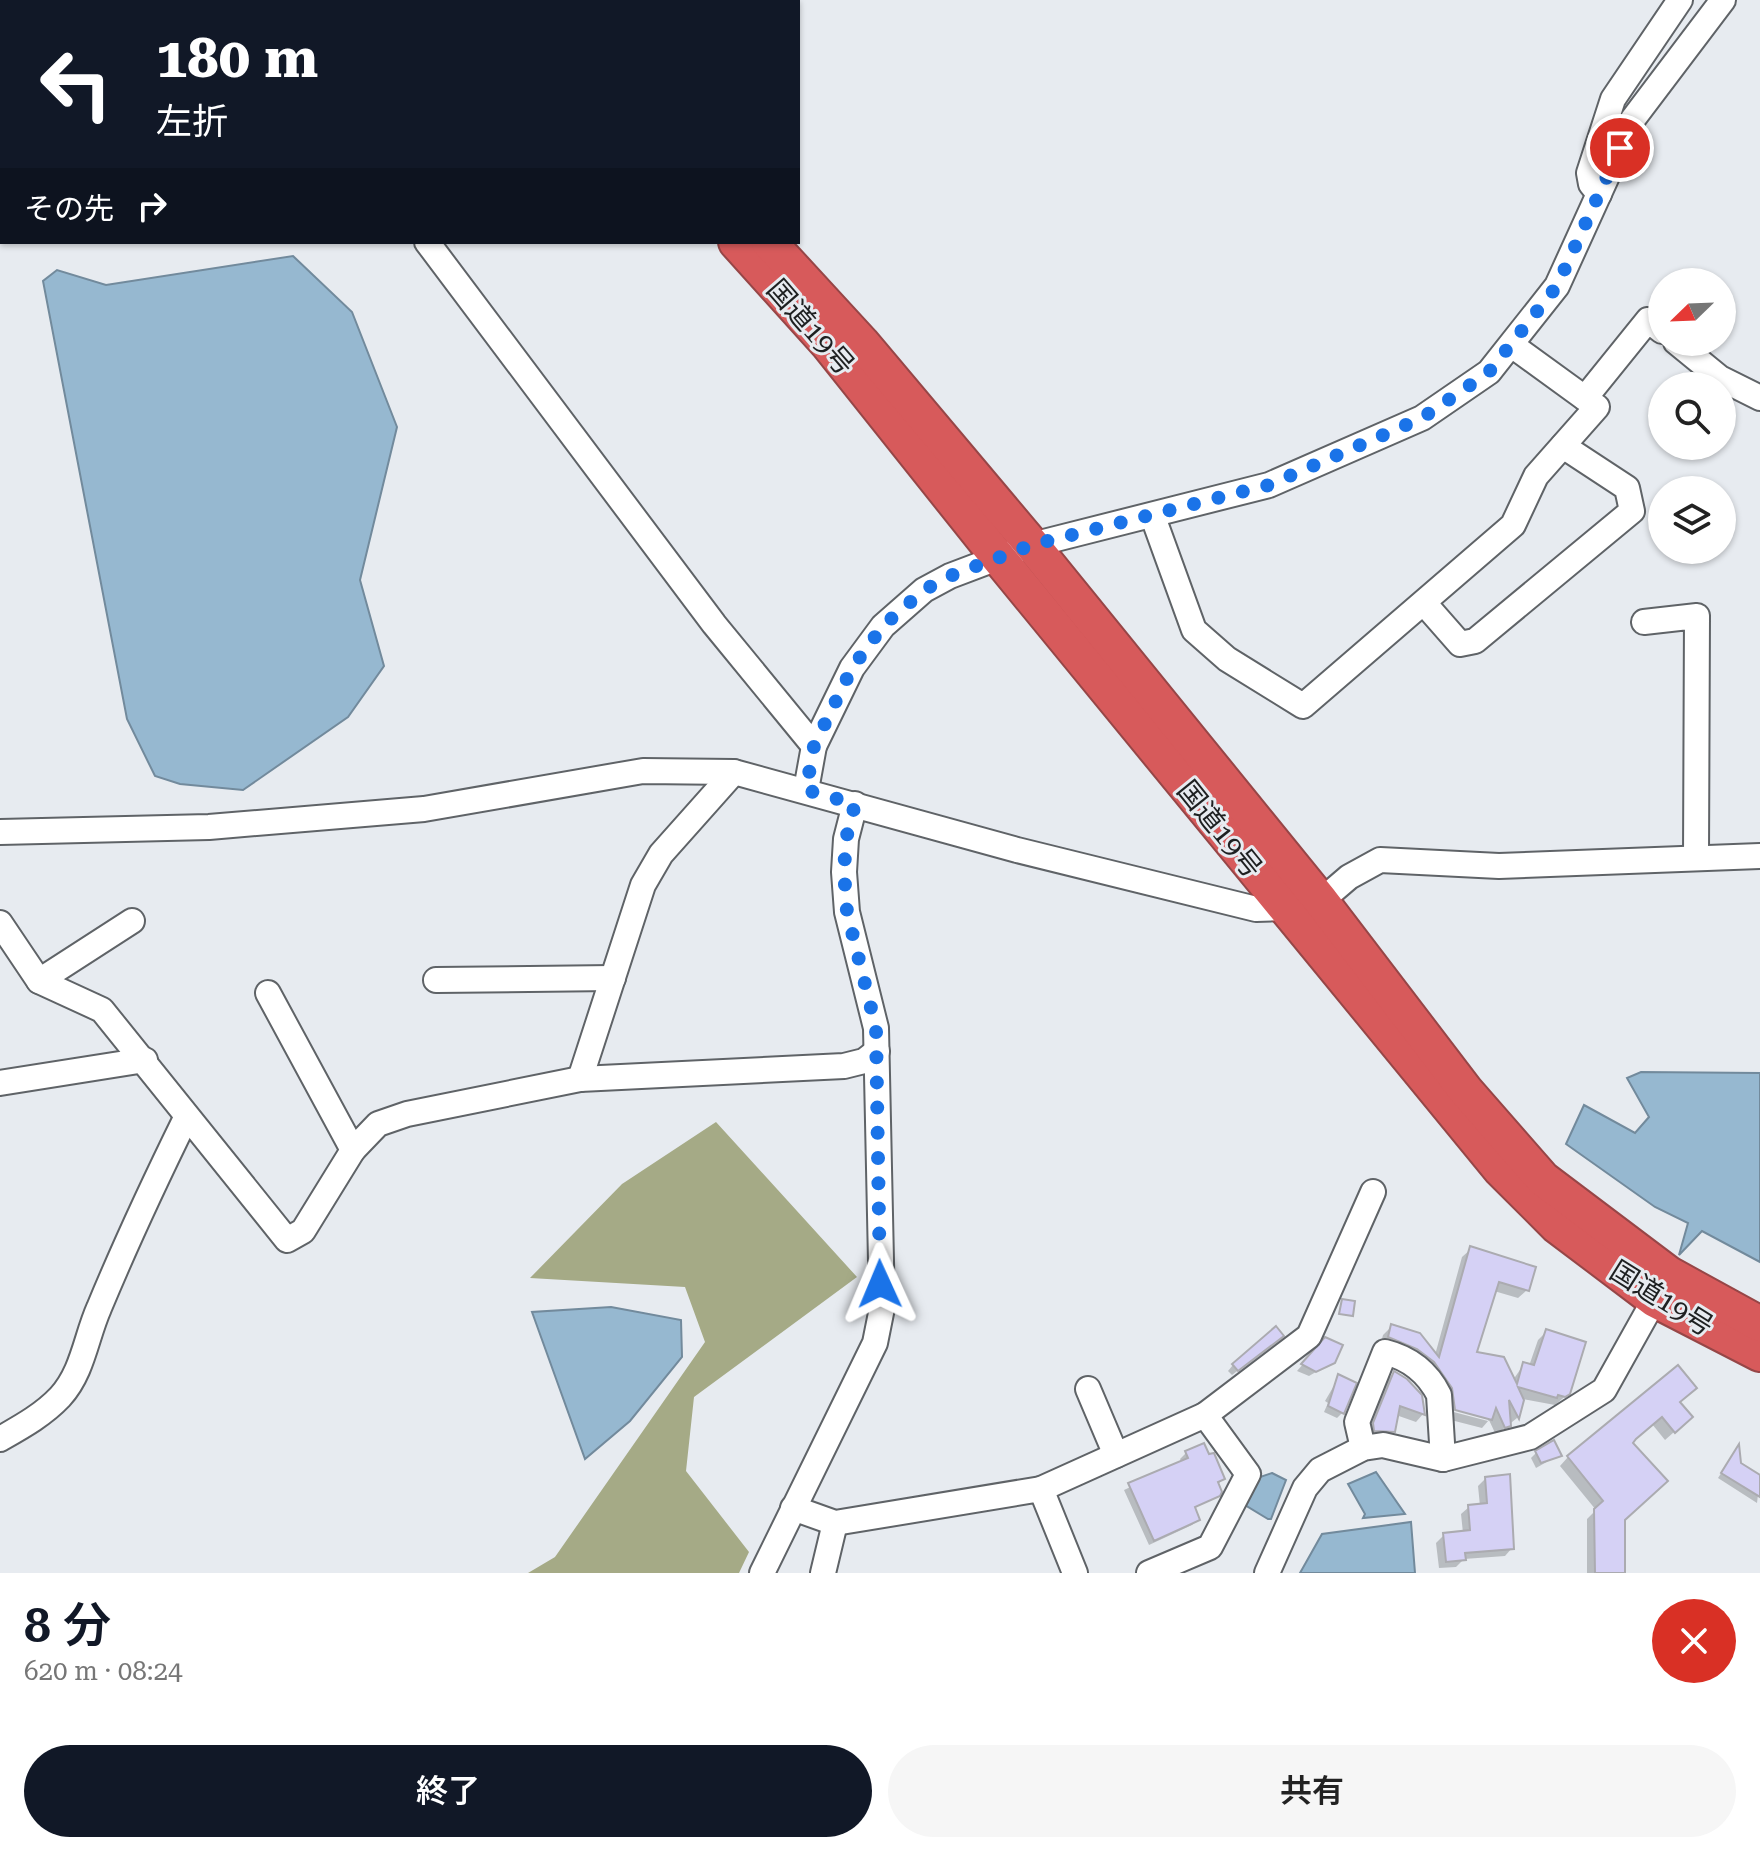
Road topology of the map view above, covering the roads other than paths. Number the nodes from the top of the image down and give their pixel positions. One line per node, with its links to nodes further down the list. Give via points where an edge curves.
1 (1680, 0): 3 (street, via 1613,99 1589,173)
2 (1723, 0): 3 (street, via 1633,119)
3 (1599, 194): 8 (street, via 1557,286)
4 (429, 244): 18 (street, via 714,624)
5 (738, 244): 15 (highway, 国道19号, via 827,343)
6 (771, 244): 14 (highway, 国道19号)
7 (1648, 320): 10 (street)
8 (1513, 346): 10 (street); 13 (street, via 1489,372 1422,418 1269,485)
9 (1693, 356): 11 (street, via 1720,378)
10 (1585, 398): 12 (street, via 1597,407)
11 (1760, 398)
12 (1563, 446): 16 (street, via 1536,476 1513,525); 16 (street, via 1627,488 1632,511 1475,641 1460,644)
13 (1153, 517): 14 (street); 16 (street, via 1194,630 1227,659 1303,706)
14 (1032, 545): 15 (street); 25 (highway, 国道19号)
15 (997, 556): 18 (street, via 924,590 883,626 852,668); 26 (highway, 国道19号)
16 (1424, 603)
17 (1644, 622): 24 (street, via 1697,616)
18 (814, 746): 20 (street)
19 (734, 772): 20 (street); 22 (street, via 643,771 424,809 209,827); 29 (street, via 661,854 643,885)
20 (806, 790): 21 (street)
21 (855, 804): 26 (street, via 1241,905); 33 (street, via 845,861 847,912)
22 (0, 832)
23 (1760, 856): 24 (street)
24 (1696, 857): 25 (street, via 1499,866 1380,860)
25 (1321, 901): 40 (highway, 国道19号, via 1466,1091 1543,1179)
26 (1284, 908): 40 (highway, 国道19号, via 1530,1201 1584,1248)
27 (132, 921): 31 (street)
28 (0, 923): 31 (street)
29 (613, 978): 30 (street); 35 (street)
30 (436, 980)
31 (39, 981): 34 (street, via 102,1010)
32 (268, 993): 38 (street)
33 (877, 1051): 35 (street, via 844,1066); 52 (street, via 882,1308 875,1343)
34 (145, 1060): 36 (street); 37 (street)
35 (580, 1079): 38 (street, via 407,1114 378,1124)
36 (0, 1083)
37 (186, 1118): 38 (street, via 287,1240 303,1231); 46 (street, via 138,1216 81,1364 61,1396)
38 (353, 1150)
39 (1373, 1192): 44 (street, via 1309,1336)
40 (1662, 1287): 41 (highway, 国道19号); 42 (highway, 国道19号); 50 (street, via 1604,1390 1530,1437)
41 (1760, 1324)
42 (1760, 1354)
43 (1088, 1389): 49 (street)
44 (1205, 1415): 49 (street); 57 (street, via 1248,1474 1210,1547)
45 (0, 1416): 46 (street)
46 (24, 1425): 47 (street)
47 (0, 1439)
48 (1363, 1448): 50 (street, via 1383,1445); 50 (street, via 1357,1422 1385,1352 1409,1358 1435,1387); 58 (street, via 1320,1470 1305,1488)
49 (1116, 1455): 51 (street)
50 (1443, 1459)
51 (1041, 1489): 53 (street); 56 (street)
52 (793, 1508): 53 (street); 54 (street)
53 (835, 1523): 55 (street)
54 (762, 1573)
55 (823, 1573)
56 (1075, 1573)
57 (1149, 1573)
58 (1267, 1573)

